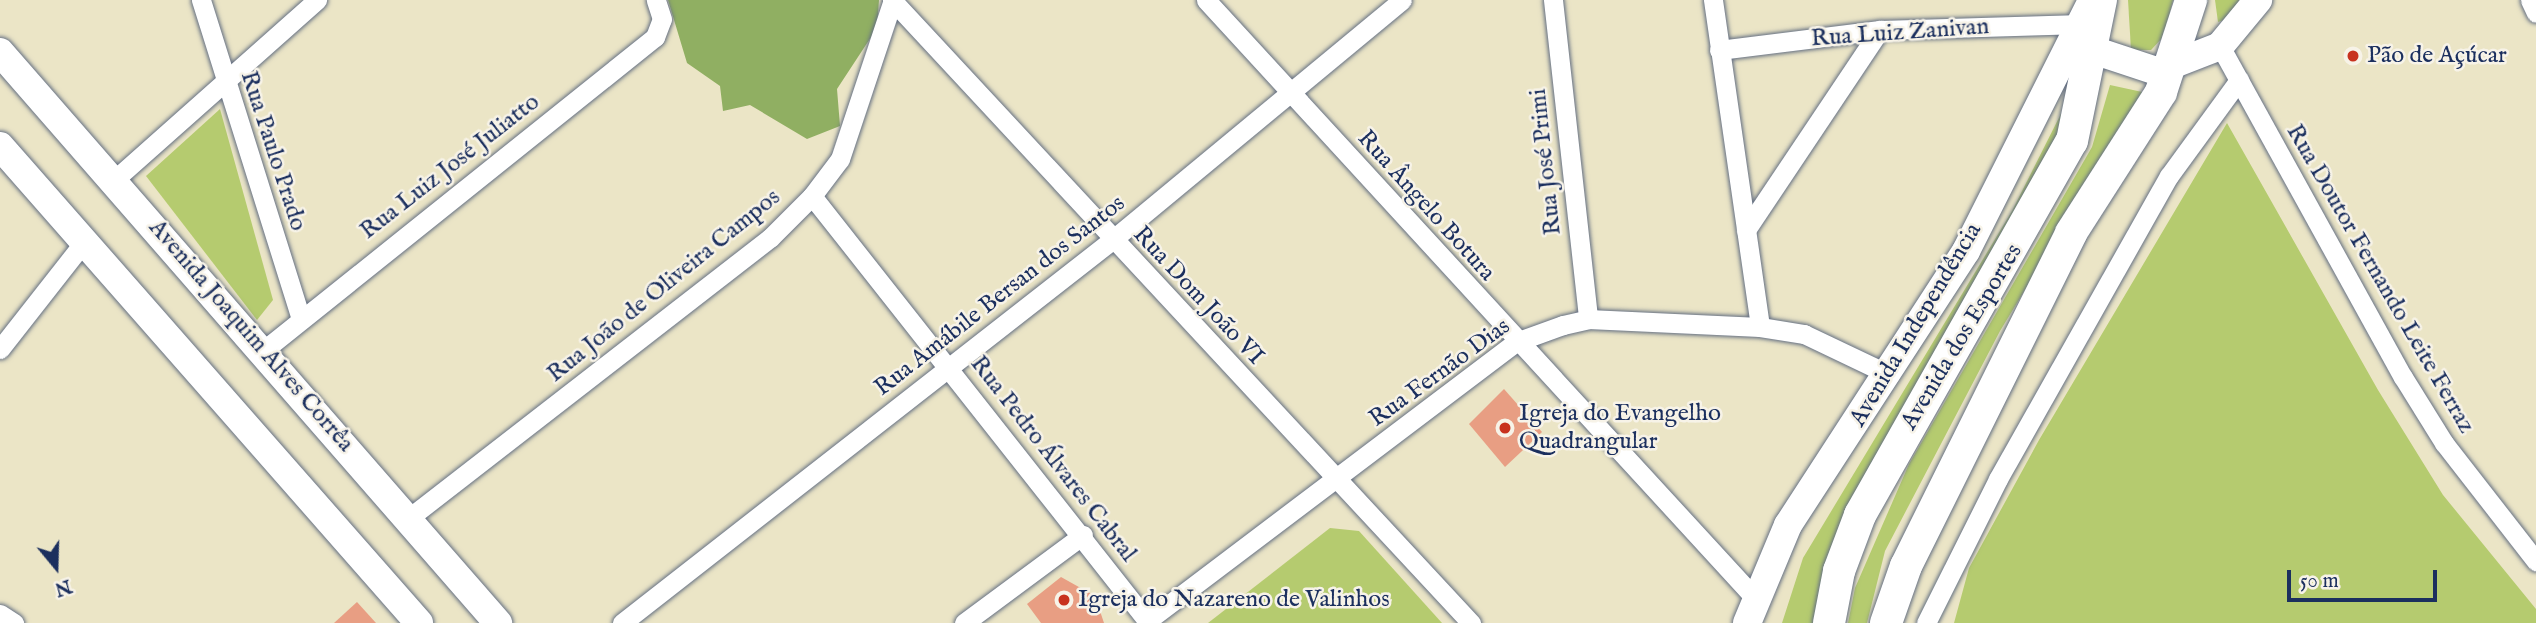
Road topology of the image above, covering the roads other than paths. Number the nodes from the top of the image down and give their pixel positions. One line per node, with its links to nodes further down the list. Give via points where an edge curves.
1 (201, 0): 20 (street, Rua Paulo Prado)
2 (317, 0): 20 (street)
3 (915, 0): 11 (street, Rua João de Oliveira Campos)
4 (1206, 0): 22 (street, Rua Ângelo Botura)
5 (1402, 0): 22 (street, Rua Amábile Bersan dos Santos)
6 (1553, 0): 30 (street, Rua José Primi)
7 (1713, 0): 17 (street)
8 (2191, 0): 19 (main road, Avenida dos Esportes)
9 (2258, 0): 16 (main road)
10 (2530, 0): 13 (street)
11 (896, 4): 25 (street, Rua João de Oliveira Campos, via 840,159); 27 (street, Rua Dom João VI)
12 (659, 9): 29 (street, Rua Luiz José Juliatto, via 655,37)
13 (2536, 13)
14 (2092, 19): 15 (street, Rua Luiz Zanivan); 19 (main road, via 2138,69); 36 (main road, Avenida Independência, via 1966,251); 50 (main road, Avenida dos Esportes, via 2073,141 1860,515)
15 (1880, 30): 17 (street, Rua Luiz Zanivan); 26 (street)
16 (2220, 46): 19 (main road); 21 (street, Rua Doutor Fernando Leite Ferraz)
17 (1719, 50): 26 (street)
18 (0, 52): 24 (main road, Avenida Joaquim Alves Corrêa)
19 (2172, 65): 51 (main road, Avenida dos Esportes, via 2071,233 1906,566)
20 (225, 80): 24 (street); 29 (street, Rua Paulo Prado)
21 (2239, 80): 40 (street, Rua Doutor Fernando Leite Ferraz, via 2403,377 2452,454); 52 (street, via 2169,176 1998,479)
22 (1293, 94): 27 (street, Rua Amábile Bersan dos Santos); 32 (street, Rua Ângelo Botura)
23 (0, 146): 28 (main road)
24 (114, 181): 34 (main road, Avenida Joaquim Alves Corrêa)
25 (812, 196): 35 (street, Rua Pedro Álvares Cabral); 38 (street, Rua João de Oliveira Campos, via 770,238)
26 (1746, 230): 31 (street)
27 (1112, 240): 35 (street, Rua Amábile Bersan dos Santos); 37 (street, Rua Dom João VI)
28 (84, 242): 33 (street); 45 (main road)
29 (300, 316): 34 (street, Rua Luiz José Juliatto)
30 (1588, 319): 31 (street, Rua Fernão Dias); 32 (street, Rua Fernão Dias)
31 (1760, 327): 36 (street, Rua Fernão Dias, via 1804,334)
32 (1516, 342): 37 (street, Rua Fernão Dias); 41 (street, Rua Ângelo Botura)
33 (0, 349)
34 (264, 350): 38 (main road, Avenida Joaquim Alves Corrêa)
35 (950, 368): 39 (street, Rua Pedro Álvares Cabral); 47 (street, Rua Amábile Bersan dos Santos)
36 (1890, 375): 41 (main road, Avenida Independência, via 1788,525)
37 (1339, 481): 43 (street, Rua Fernão Dias); 49 (street, Rua Dom João VI)
38 (409, 518): 46 (main road, Avenida Joaquim Alves Corrêa)
39 (1083, 535): 43 (street, Rua Pedro Álvares Cabral); 48 (street)
40 (2536, 561)
41 (1750, 610)
42 (0, 614): 44 (street)
43 (1148, 622)
44 (13, 623)
45 (419, 623)
46 (498, 623)
47 (622, 623)
48 (964, 623)
49 (1471, 623)
50 (1829, 623)
51 (1886, 623)
52 (1926, 623)

